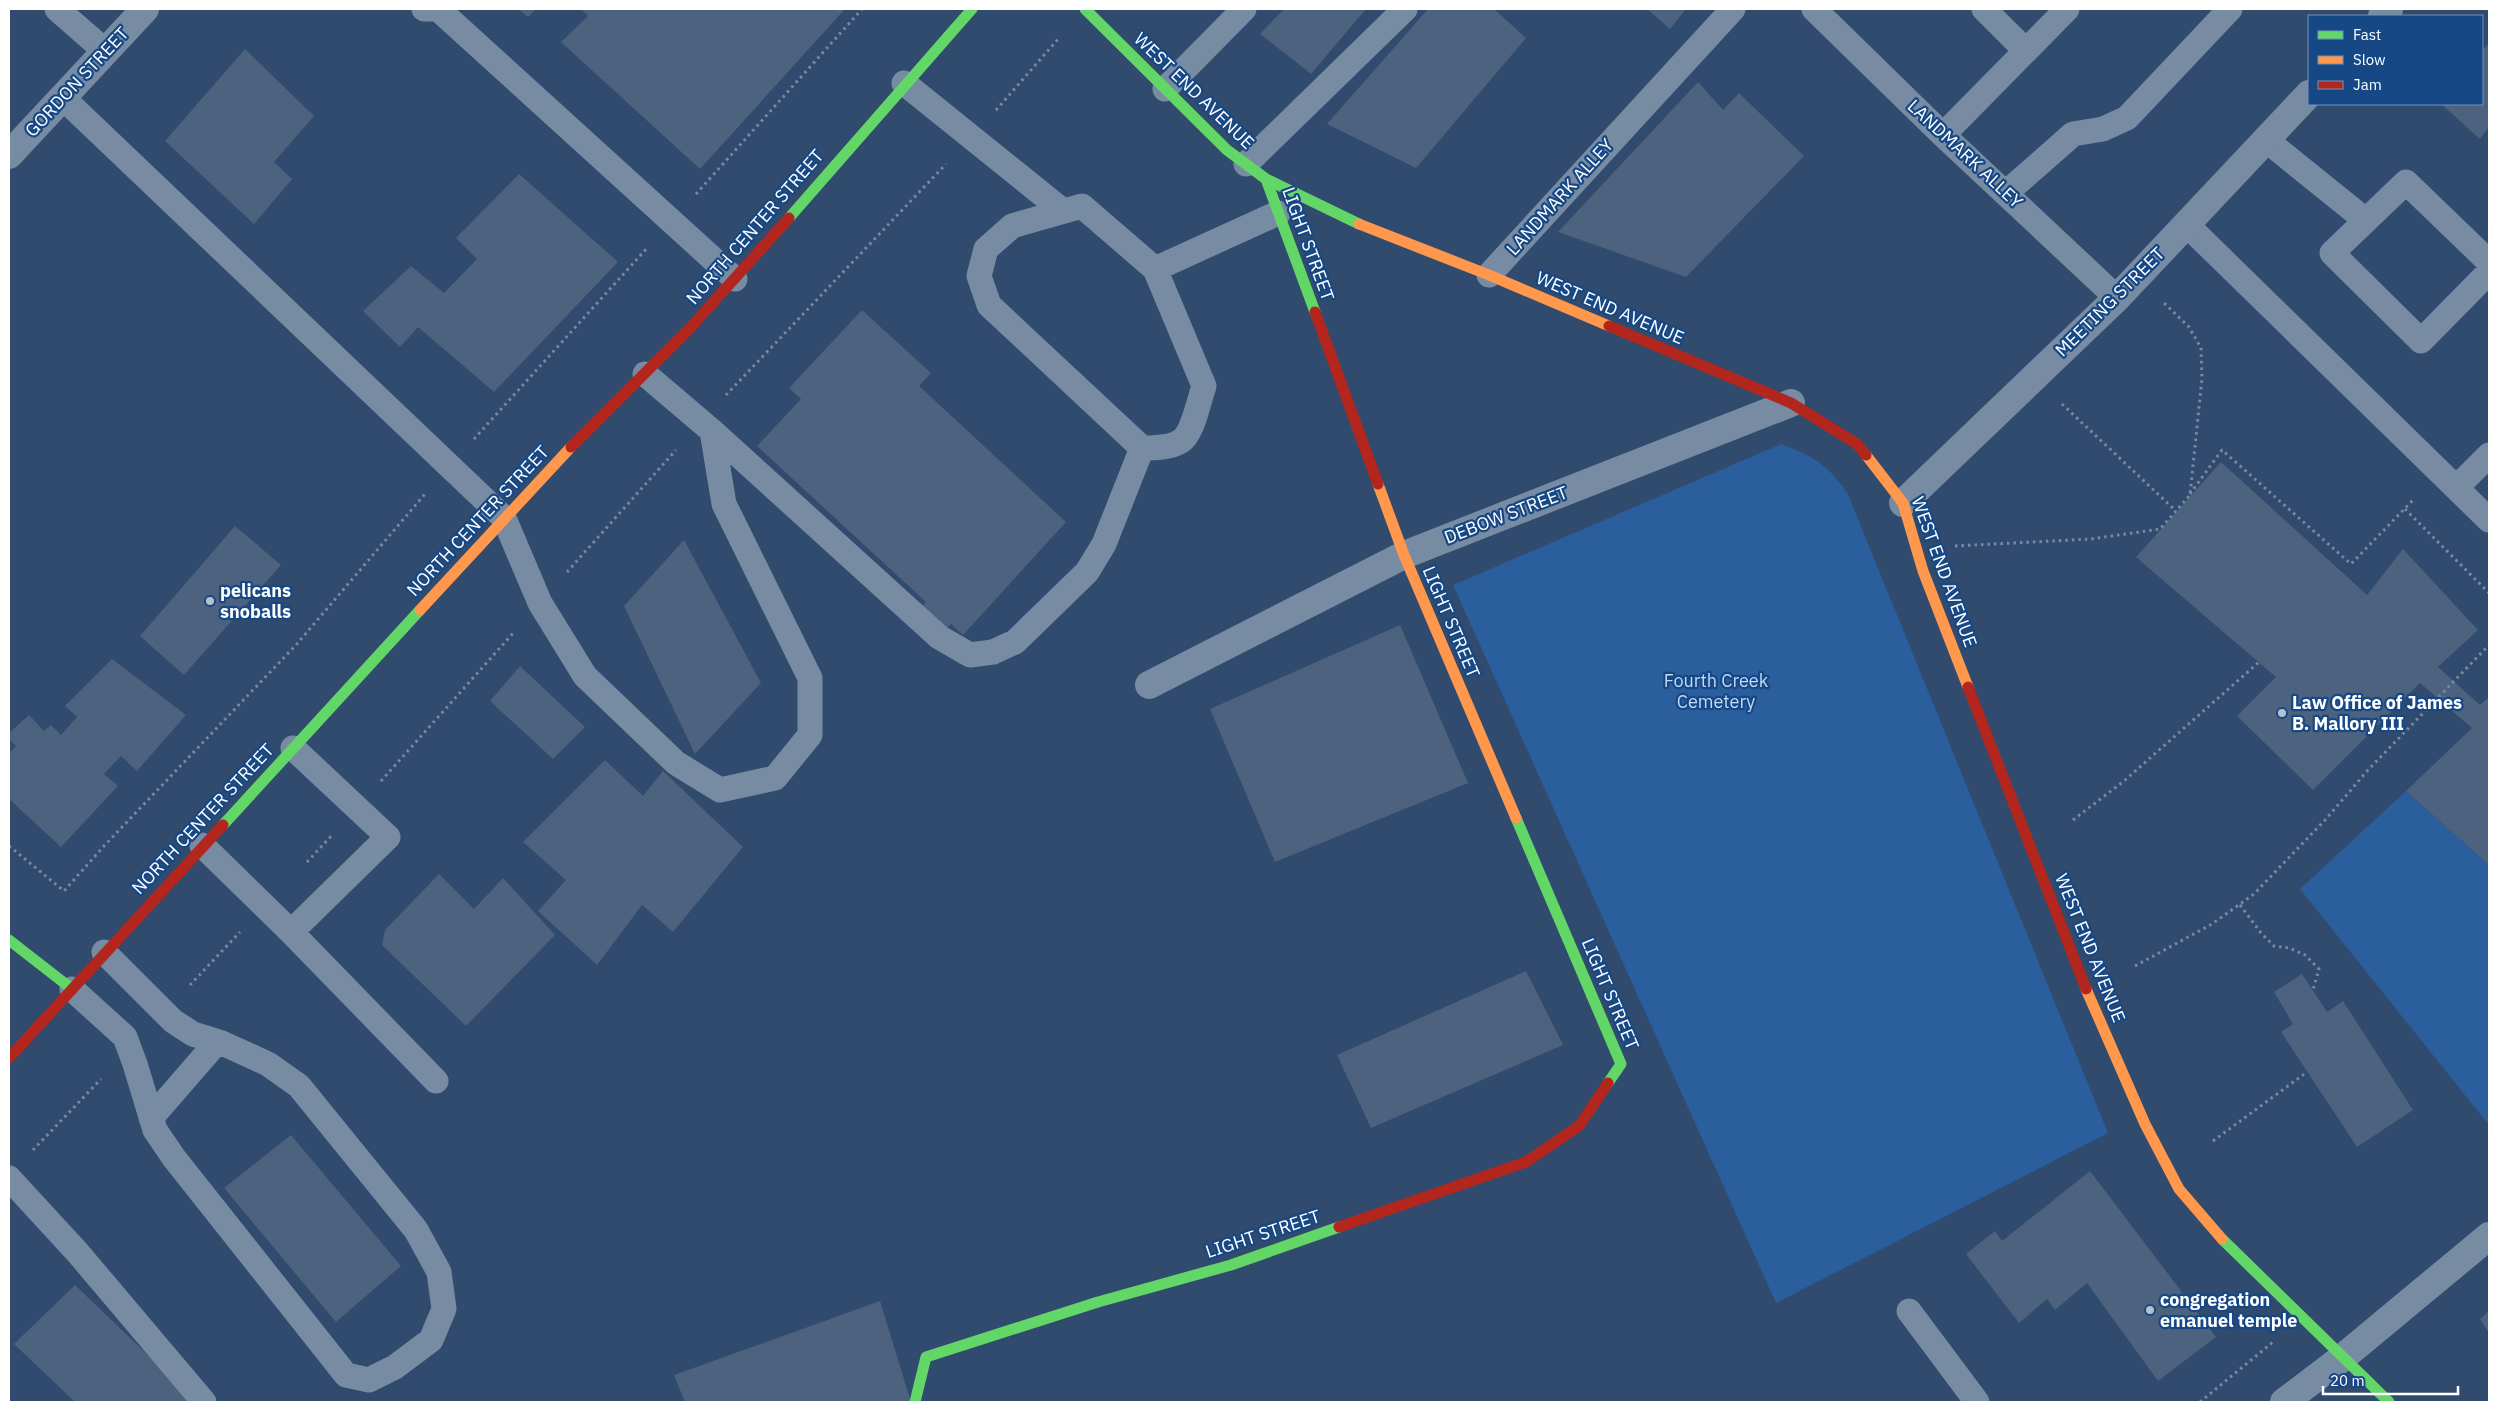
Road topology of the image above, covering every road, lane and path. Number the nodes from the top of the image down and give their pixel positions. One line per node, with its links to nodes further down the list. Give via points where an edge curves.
1 (57, 9): 13 (lane)
2 (144, 9): 13 (street, GORDON STREET)
3 (424, 9): 34 (lane, via 438,9)
4 (972, 9): 15 (main road, NORTH CENTER STREET)
5 (1085, 9): 16 (main road, WEST END AVENUE)
6 (1244, 9): 16 (lane)
7 (1404, 9): 22 (lane)
8 (1733, 9): 32 (lane, LANDMARK ALLEY)
9 (1814, 9): 19 (lane, LANDMARK ALLEY)
10 (1984, 9): 14 (lane)
11 (2066, 9): 14 (lane)
12 (2230, 9): 24 (lane, via 2127,118 2103,129 2074,134)
13 (105, 51): 18 (street, GORDON STREET)
14 (2026, 51): 19 (lane)
15 (904, 82): 25 (lane); 34 (main road, NORTH CENTER STREET)
16 (1165, 89): 22 (main road, WEST END AVENUE, via 1227,150)
17 (2308, 95): 20 (street, MEETING STREET)
18 (63, 98): 21 (street, GORDON STREET); 47 (lane)
19 (1943, 135): 24 (lane, LANDMARK ALLEY)
20 (2266, 140): 27 (lane); 28 (street, MEETING STREET)
21 (9, 155)
22 (1246, 164): 23 (main road, WEST END AVENUE)
23 (1266, 179): 26 (main road, LIGHT STREET); 32 (main road, WEST END AVENUE, via 1369,229)
24 (2007, 192): 35 (lane, LANDMARK ALLEY)
25 (1062, 211): 30 (lane, via 1082,206); 40 (lane, via 1012,226 986,249 979,276 989,305)
26 (1278, 213): 30 (lane); 50 (main road, LIGHT STREET)
27 (2364, 219): 29 (lane, via 2406,182); 31 (lane, via 2332,253 2421,341)
28 (2186, 224): 33 (street, MEETING STREET); 42 (lane)
29 (2489, 262)
30 (1155, 269): 40 (lane, via 1204,386 1191,427 1181,441)
31 (2489, 272)
32 (1489, 275): 38 (main road, WEST END AVENUE)
33 (2137, 277): 35 (street, MEETING STREET); 43 (path, via 2189,327 2201,348 2202,378)
34 (735, 280): 36 (main road, NORTH CENTER STREET)
35 (2117, 298): 37 (street, MEETING STREET)
36 (645, 374): 39 (lane); 47 (main road, NORTH CENTER STREET)
37 (2034, 378): 44 (street, MEETING STREET); 46 (path)
38 (1791, 403): 44 (main road, WEST END AVENUE, via 1857,444); 50 (street, DEBOW STREET)
39 (712, 430): 40 (lane, via 938,638 970,654 993,652 1015,642 1088,572 1104,544); 47 (lane, via 724,504 810,678 810,735 775,778 720,790 676,763 585,676 540,602)
40 (1142, 448)
41 (2489, 455): 42 (lane)
42 (2448, 480): 45 (path); 48 (lane)
43 (2190, 495): 45 (path, via 2222,450 2351,564); 46 (path)
44 (1903, 504): 49 (main road, WEST END AVENUE)
45 (2405, 508): 51 (path)
46 (2176, 511): 49 (path, via 2160,528 2091,539)
47 (504, 518): 55 (main road, NORTH CENTER STREET)
48 (2489, 520)
49 (1917, 548): 77 (main road, WEST END AVENUE, via 2098,1018 2145,1124 2179,1189 2226,1244)
50 (1404, 555): 54 (street, DEBOW STREET); 79 (main road, LIGHT STREET, via 1621,1064 1579,1126 1526,1162 1231,1265 1098,1302 926,1357)
51 (2489, 592)
52 (2489, 645): 60 (path, via 2368,770 2326,819)
53 (2259, 662): 56 (path, via 2124,781)
54 (1149, 685)
55 (293, 748): 57 (main road, NORTH CENTER STREET); 61 (lane, via 388,837)
56 (2072, 820)
57 (202, 845): 61 (lane); 63 (main road, NORTH CENTER STREET)
58 (9, 846): 59 (path)
59 (64, 891)
60 (2240, 905): 64 (path); 66 (path, via 2274,946 2305,955 2319,968)
61 (291, 932): 70 (lane)
62 (9, 940): 65 (main road)
63 (104, 952): 65 (main road, NORTH CENTER STREET); 67 (lane, via 173,1021 193,1034)
64 (2135, 966)
65 (72, 989): 68 (main road, NORTH CENTER STREET); 71 (lane, via 125,1037)
66 (2313, 990)
67 (217, 1042): 71 (lane); 71 (lane, via 268,1064 299,1086 416,1230 439,1272 444,1309 431,1340 395,1367 369,1380 346,1375 174,1158 155,1130)
68 (9, 1058)
69 (2307, 1072): 72 (path)
70 (436, 1081)
71 (151, 1118)
72 (2213, 1141)
73 (9, 1178): 78 (lane, via 78,1253)
74 (2489, 1236): 77 (street)
75 (1910, 1311): 80 (lane)
76 (2276, 1340): 81 (path)
77 (2342, 1358): 82 (street); 83 (main road, WEST END AVENUE)
78 (204, 1402)
79 (915, 1402)
80 (1976, 1402)
81 (2200, 1402)
82 (2284, 1402)
83 (2389, 1402)

